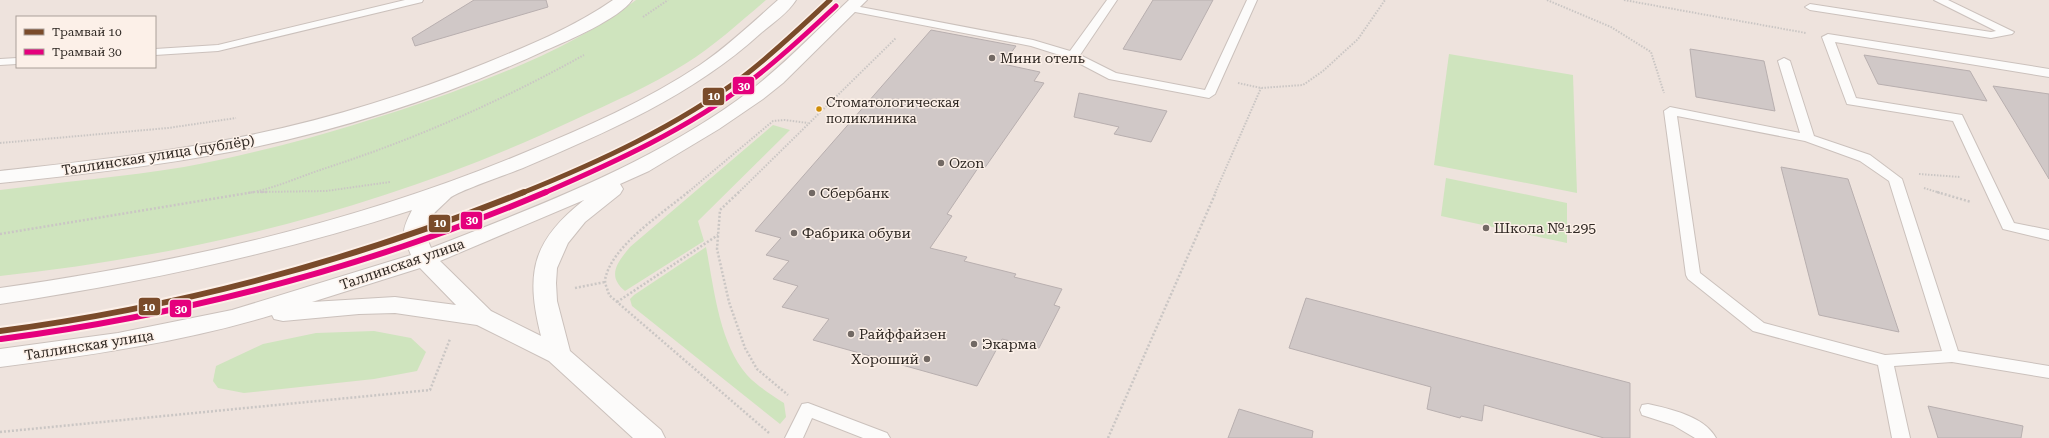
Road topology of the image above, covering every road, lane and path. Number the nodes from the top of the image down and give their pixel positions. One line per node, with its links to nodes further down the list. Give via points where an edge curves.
1 (418, 0): 14 (lane, via 218,48)
2 (624, 0): 29 (main road, Таллинская улица (дублёр), via 564,36 428,93 375,110 286,134 196,152)
3 (788, 0): 33 (main road, via 723,57 666,93 580,136)
4 (1112, 0): 15 (lane)
5 (1252, 0): 20 (lane)
6 (1385, 0): 21 (path, via 1358,39 1303,85)
7 (1547, 0): 22 (path, via 1611,28 1651,52)
8 (1624, 0): 13 (path)
9 (1939, 0): 11 (lane, via 2008,32 1991,35)
10 (855, 4): 12 (lane); 27 (main road, Таллинская улица, via 756,95)
11 (1810, 7)
12 (913, 21): 15 (lane, via 1034,43); 24 (path)
13 (1828, 37): 19 (lane); 30 (lane, via 1851,101 1958,118)
14 (156, 52)
15 (1073, 56): 20 (lane, via 1112,76 1209,94)
16 (16, 61): 18 (lane)
17 (1784, 61): 25 (lane)
18 (0, 62)
19 (2049, 73)
20 (1216, 79): 21 (path)
21 (1261, 88): 57 (path)
22 (1670, 111): 25 (lane); 48 (lane, via 1693,275 1759,327)
23 (243, 117): 26 (path, via 168,128)
24 (809, 123): 35 (path, via 720,210); 38 (path, via 773,121 622,247 612,260)
25 (1808, 138): 28 (lane, via 1865,158)
26 (0, 143)
27 (642, 167): 37 (main road, Таллинская улица); 45 (main road, via 576,218 555,246 544,282)
28 (1890, 176): 30 (path); 34 (path); 46 (lane)
29 (0, 177)
30 (1986, 178): 34 (lane)
31 (395, 181): 32 (path, via 326,191)
32 (253, 192)
33 (444, 193): 37 (main road, via 423,210 418,219 414,235); 40 (main road, via 262,248 119,278)
34 (2001, 211): 36 (lane, via 2008,226)
35 (718, 235): 41 (path); 50 (path, via 717,249 729,302 745,348 763,374)
36 (2049, 235)
37 (424, 259): 42 (main road); 43 (main road, Таллинская улица)
38 (605, 282): 39 (path); 41 (path, via 609,294)
39 (574, 288)
40 (0, 296)
41 (617, 302): 54 (path)
42 (482, 317): 43 (main road, via 414,306 380,305); 45 (main road)
43 (233, 318): 47 (main road, Таллинская улица, via 118,342)
44 (455, 334): 52 (path, via 448,342 430,390)
45 (558, 355): 53 (main road)
46 (1952, 356): 48 (lane); 49 (lane)
47 (0, 358)
48 (1885, 361): 59 (lane)
49 (2049, 372)
50 (808, 409): 55 (lane); 56 (lane)
51 (1648, 410): 58 (lane, via 1674,417)
52 (0, 432)
53 (651, 438)
54 (775, 438)
55 (794, 438)
56 (881, 438)
57 (1108, 438)
58 (1707, 438)
59 (1901, 438)

